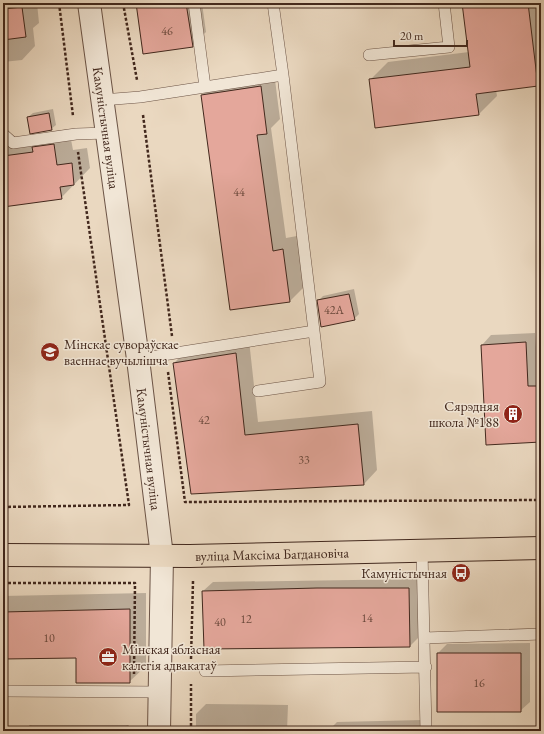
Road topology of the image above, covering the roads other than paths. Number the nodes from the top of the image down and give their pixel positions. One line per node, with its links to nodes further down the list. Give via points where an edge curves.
1 (89, 3): 8 (street, Камуністычная вуліца)
2 (194, 3): 7 (lane)
3 (272, 3): 6 (lane)
4 (444, 3): 5 (lane, via 449,47)
5 (369, 55)
6 (283, 75): 7 (lane); 11 (lane)
7 (205, 87): 8 (lane)
8 (102, 100): 9 (street, Камуністычная вуліца)
9 (106, 133): 10 (lane, via 13,142); 12 (street, Камуністычная вуліца)
10 (3, 134)
11 (314, 331): 12 (lane); 13 (lane, via 320,382)
12 (138, 359): 17 (street, Камуністычная вуліца)
13 (258, 391)
14 (541, 548): 15 (main road, вуліца Максіма Багдановіча)
15 (422, 550): 17 (main road, вуліца Максіма Багдановіча); 19 (lane)
16 (3, 556): 17 (main road, вуліца Максіма Багдановіча)
17 (162, 556): 23 (street, Камуністычная вуліца)
18 (541, 634): 19 (lane)
19 (424, 638): 20 (lane)
20 (426, 667): 21 (lane); 27 (lane)
21 (204, 671)
22 (3, 691): 23 (lane)
23 (160, 692): 26 (street, Камуністычная вуліца)
24 (32, 731): 25 (lane)
25 (126, 731)
26 (159, 731)
27 (426, 731)

